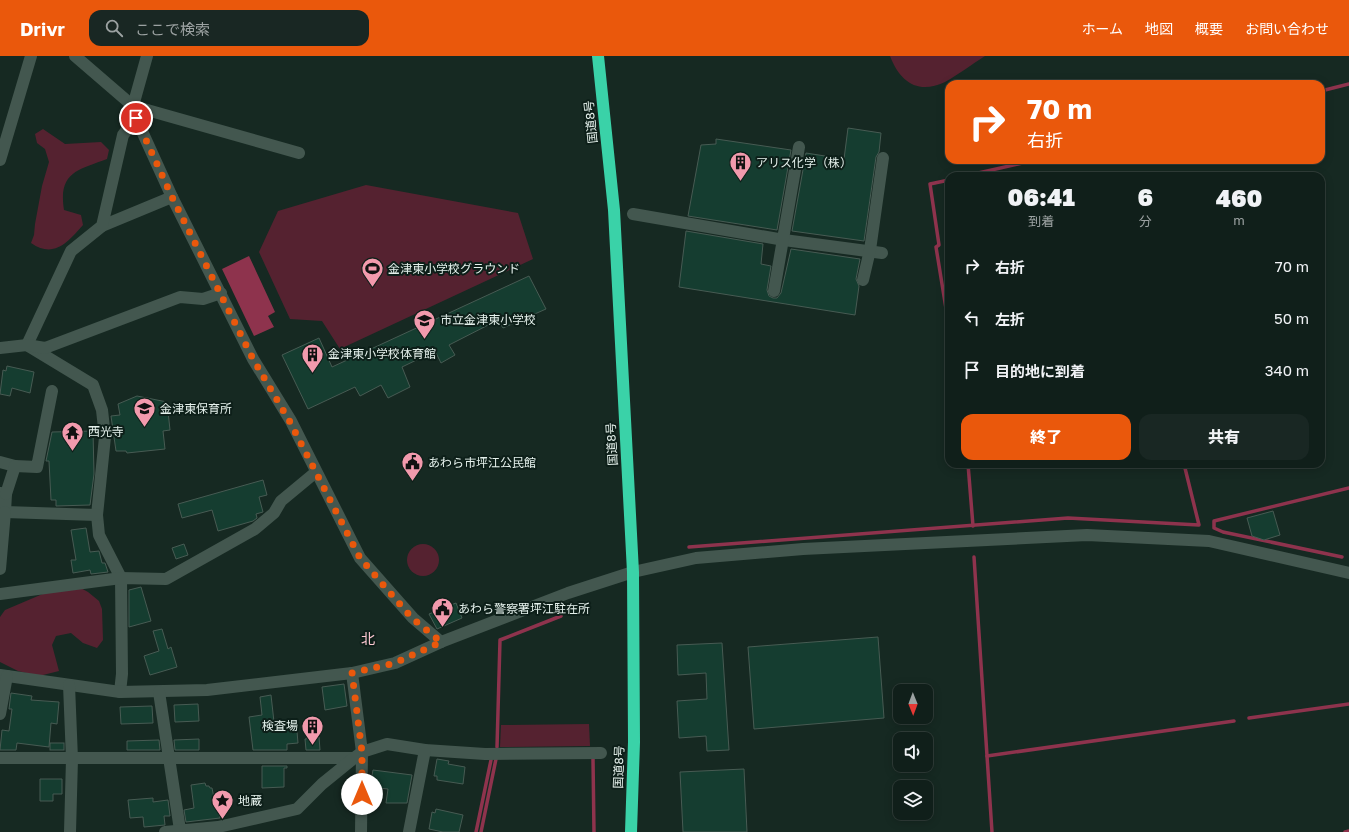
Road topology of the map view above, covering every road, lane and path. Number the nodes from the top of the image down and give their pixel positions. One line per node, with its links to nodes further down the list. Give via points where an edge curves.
1 (31, 56): 10 (street)
2 (75, 56): 5 (street)
3 (147, 56): 5 (street)
4 (598, 56): 29 (highway, 国道8号, via 614,210)
5 (133, 106): 6 (street); 8 (street)
6 (136, 118): 11 (street); 13 (street, via 123,135)
7 (799, 147): 14 (street)
8 (299, 153)
9 (883, 158): 15 (street)
10 (0, 160)
11 (172, 197): 13 (street); 18 (street)
12 (633, 214): 14 (street)
13 (102, 226): 19 (street, via 71,251)
14 (784, 240): 15 (street); 17 (street)
15 (876, 251): 16 (street)
16 (863, 280)
17 (774, 291)
18 (221, 293): 19 (street, via 203,299 180,297 45,348); 24 (street, via 253,359)
19 (27, 345): 20 (street); 27 (street, via 93,385 102,410 105,437)
20 (0, 348)
21 (52, 391): 23 (street, via 37,467)
22 (0, 462): 23 (street)
23 (15, 466): 25 (street)
24 (316, 472): 31 (street, via 281,501 274,514 255,529 166,579); 33 (street, via 360,558 412,618)
25 (3, 493): 26 (street)
26 (5, 512): 27 (street); 28 (street)
27 (97, 515): 31 (street, via 99,535)
28 (0, 569)
29 (633, 572): 30 (street, via 696,558 803,549 1086,536 1209,541); 33 (street, via 568,593); 52 (highway, 国道8号, via 634,742)
30 (1349, 573)
31 (121, 578): 32 (street); 37 (street)
32 (0, 594)
33 (441, 642): 34 (street, via 395,663)
34 (352, 673): 38 (street, via 207,690); 42 (street)
35 (3, 675): 36 (street); 39 (street)
36 (69, 685): 37 (street); 45 (street)
37 (120, 692): 38 (street)
38 (159, 692): 44 (street)
39 (0, 714)
40 (426, 750): 41 (street, via 485,754); 42 (street, via 387,744); 51 (street)
41 (601, 753)
42 (358, 755): 44 (street); 46 (street, via 322,784 297,809); 50 (street)
43 (0, 758): 45 (street)
44 (168, 759): 45 (street); 47 (street)
45 (72, 760): 48 (street)
46 (217, 829): 47 (street)
47 (180, 830): 49 (street)
48 (70, 832)
49 (165, 832)
50 (361, 832)
51 (409, 832)
52 (631, 832)

